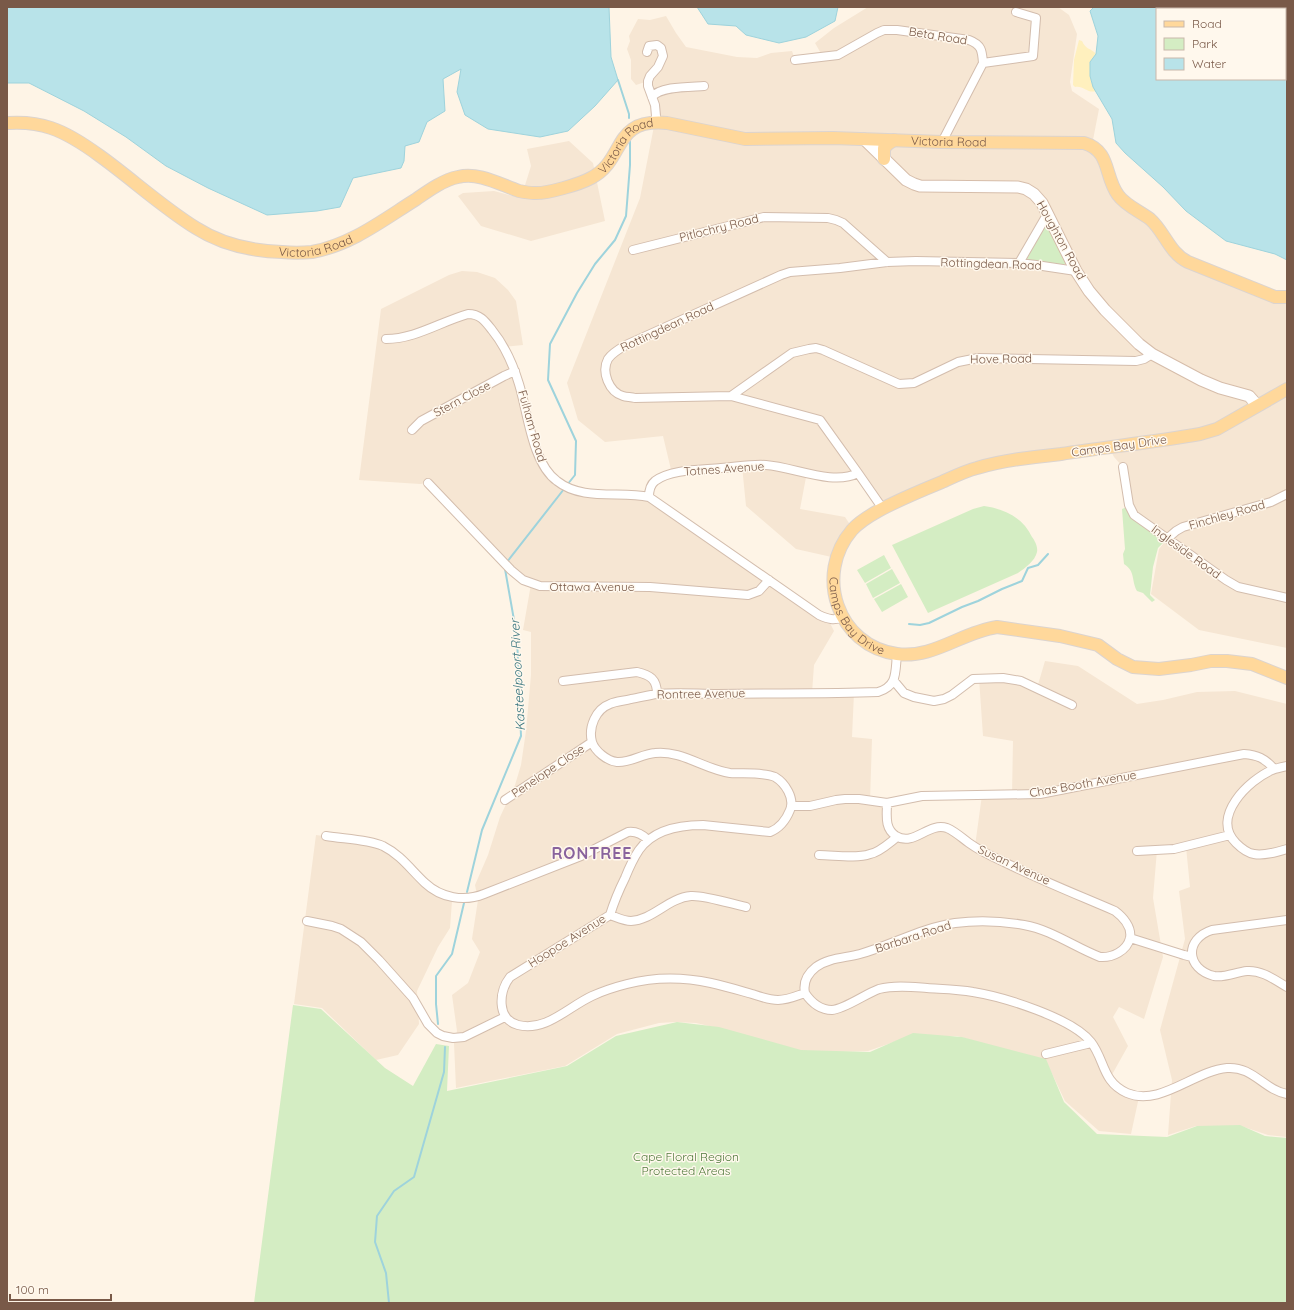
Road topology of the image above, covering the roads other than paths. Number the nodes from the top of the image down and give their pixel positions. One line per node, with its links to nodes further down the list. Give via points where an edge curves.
1 (1016, 12): 4 (street, via 1036,18 1033,56)
2 (647, 52): 6 (street, via 649,46 657,45 661,48 663,56 648,81)
3 (795, 60): 4 (street, Beta Road, via 838,55 877,33 891,30 969,40 979,46)
4 (983, 63): 11 (street)
5 (704, 86): 6 (street, via 662,91)
6 (652, 97): 7 (street)
7 (655, 122): 8 (main road, Victoria Road, via 632,129 604,169 585,181 535,193 520,191 484,178 459,176 346,241 311,252 256,249 212,237 154,198 103,158 68,136 36,124); 9 (main road, Victoria Road, via 745,140)
8 (7, 123)
9 (864, 139): 10 (main road, Victoria Road); 12 (street, Houghton Road)
10 (894, 140): 11 (main road, Victoria Road); 12 (main road, via 884,148)
11 (942, 142): 18 (main road, Victoria Road, via 1084,142 1092,145 1101,153 1117,194 1156,225 1180,258 1275,296)
12 (884, 159): 13 (street, Houghton Road, via 906,180 920,186 1026,189 1034,194)
13 (1048, 213): 16 (street); 17 (street, Houghton Road)
14 (633, 250): 15 (street, Pitlochry Road, via 764,217 828,218 843,223)
15 (887, 262): 16 (street, Rottingdean Road); 23 (street, Rottingdean Road, via 781,275 626,345 612,355 606,365 605,374 609,384 614,391 623,396)
16 (1020, 263): 17 (street, Rottingdean Road)
17 (1076, 271): 20 (street, Houghton Road, via 1089,291 1120,327)
18 (1287, 298)
19 (386, 339): 21 (street, Fulham Road, via 397,339 472,314 482,318 494,332 509,355)
20 (1152, 354): 23 (street, Hove Road, via 1136,361 978,358 958,362 914,383 899,384 816,348 792,353); 24 (street, Houghton Road, via 1208,383 1249,396)
21 (515, 372): 25 (street, Stern Close, via 421,421); 30 (street, Fulham Road, via 537,455 552,478 564,486 582,492)
22 (1287, 388): 24 (main road, Camps Bay Drive)
23 (731, 396): 27 (street, Rottingdean Road, via 820,420)
24 (1257, 405): 31 (main road, Camps Bay Drive, via 1218,429 1200,434 976,468)
25 (412, 430)
26 (1123, 467): 32 (street, Ingleside Road, via 1129,505 1134,515)
27 (858, 473): 30 (street, Totnes Avenue, via 845,478 834,478 775,466 752,465 679,472 655,481); 31 (street, Rottingdean Road)
28 (428, 483): 33 (street, Ottawa Avenue, via 511,570 523,580 540,586 650,587 748,595 759,591)
29 (1287, 494): 32 (street, Finchley Road, via 1271,502 1183,527)
30 (648, 497): 33 (street, Fulham Road)
31 (883, 509): 35 (main road, Camps Bay Drive, via 853,529 836,558 833,587 838,609)
32 (1168, 538): 34 (street, Ingleside Road, via 1238,587)
33 (769, 580): 35 (street, Fulham Road, via 824,617 832,620)
34 (1287, 598)
35 (843, 617): 36 (main road, Camps Bay Drive, via 851,629 868,644)
36 (898, 654): 37 (main road, Camps Bay Drive, via 929,652 975,632 997,627 1060,636 1098,645 1133,667 1159,669 1227,661 1252,664); 39 (street)
37 (1287, 678)
38 (563, 681): 40 (street, via 637,672 651,677)
39 (894, 681): 40 (street, Rontree Avenue, via 886,689 878,692); 41 (street, via 904,693 914,698 934,701 952,695 973,679 1003,678 1021,681)
40 (657, 694): 42 (street, Rontree Avenue, via 610,704 604,708 593,721)
41 (1072, 705)
42 (592, 742): 45 (street, Penelope Close); 47 (street, via 604,756 616,762 665,753 723,772 769,775 785,786)
43 (1287, 766): 44 (street)
44 (1274, 769): 46 (street, Chas Booth Avenue, via 1260,757 1244,754 1040,794 922,796); 48 (street, via 1253,781 1236,799 1228,820)
45 (505, 800)
46 (887, 803): 47 (street, Chas Booth Avenue, via 845,799 810,806); 50 (street, via 886,823 888,829)
47 (792, 806): 51 (street, via 779,827 770,832 694,825 671,829)
48 (1230, 835): 52 (street, via 1244,850 1252,854 1262,855); 53 (street, via 1174,849)
49 (326, 836): 51 (street, via 367,841 382,846 395,853 423,882 434,889 448,896 466,899 581,856 631,831)
50 (897, 837): 54 (street, via 870,855); 59 (street, Susan Avenue, via 913,838 941,826 956,832 970,844 1004,862 1116,911 1128,926)
51 (648, 840): 56 (street, Hoopoe Avenue, via 631,864)
52 (1287, 849)
53 (1137, 851)
54 (819, 855)
55 (746, 907): 56 (street, via 692,896 675,900 636,920 625,921)
56 (610, 915): 63 (street, Hoopoe Avenue, via 510,977 505,983 502,998 502,1012)
57 (1287, 920): 60 (street, via 1205,932 1194,942)
58 (307, 921): 63 (street, via 341,929 361,942 412,998 428,1024 443,1036 464,1037)
59 (1130, 938): 60 (street); 62 (street, Barbara Road, via 1118,953 1100,957 1050,933 1025,925 984,921 954,923 923,931 860,954 824,962 806,978)
60 (1192, 957): 61 (street, via 1200,969 1214,976 1254,972)
61 (1287, 986)
62 (805, 993): 63 (street, via 786,999 770,1000 710,983 665,978 639,981 592,996 540,1025 524,1026 510,1022); 64 (street, via 817,1006 831,1010 890,987 972,991 1051,1016 1078,1030)
63 (505, 1017)
64 (1091, 1043): 65 (street); 66 (street, via 1106,1076 1125,1092 1133,1095 1148,1096 1216,1071 1233,1068 1250,1072)
65 (1046, 1054)
66 (1287, 1094)

